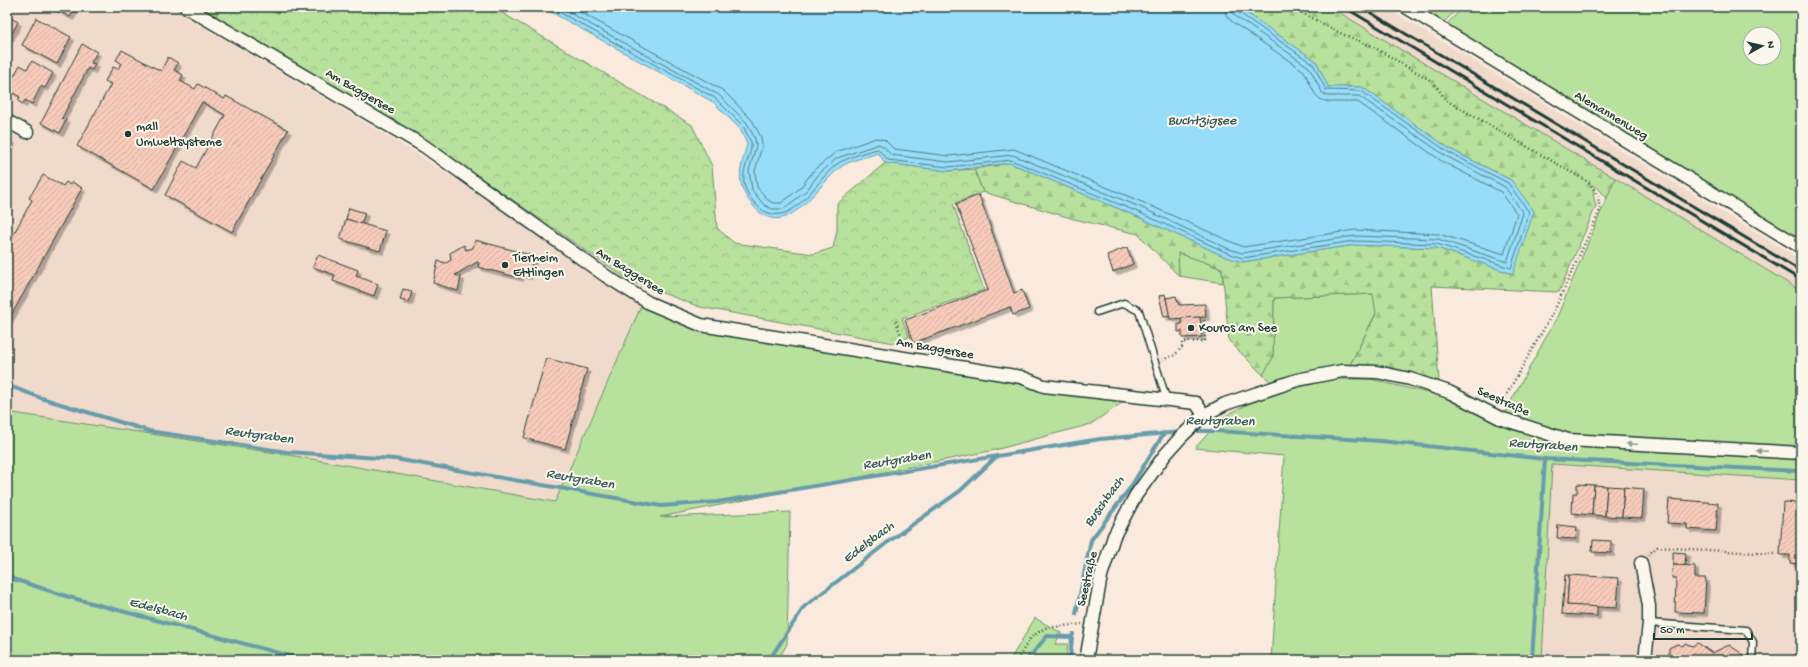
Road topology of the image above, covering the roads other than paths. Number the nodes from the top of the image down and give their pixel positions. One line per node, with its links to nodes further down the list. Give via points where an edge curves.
1 (186, 7): 7 (street, Am Baggersee, via 424,146 606,276 649,303 701,324 1021,377 1044,386)
2 (1406, 7): 5 (street, Alemannenweg)
3 (7, 121): 4 (street)
4 (27, 132)
5 (1801, 248)
6 (1097, 312): 7 (lane, via 1124,304 1138,311)
7 (1166, 401): 8 (street, via 1196,403)
8 (1200, 419): 9 (street, Seestraße, one-way to 8, via 1568,440 1526,428 1449,392 1410,379 1377,372 1342,371 1297,380 1225,404); 12 (street, Seestraße, via 1165,455 1136,495 1114,536 1101,576)
9 (1801, 453)
10 (1641, 563): 11 (street, via 1649,606)
11 (1649, 623): 13 (street); 14 (lane, via 1746,630 1753,642)
12 (1086, 660)
13 (1645, 660)
14 (1752, 660)

